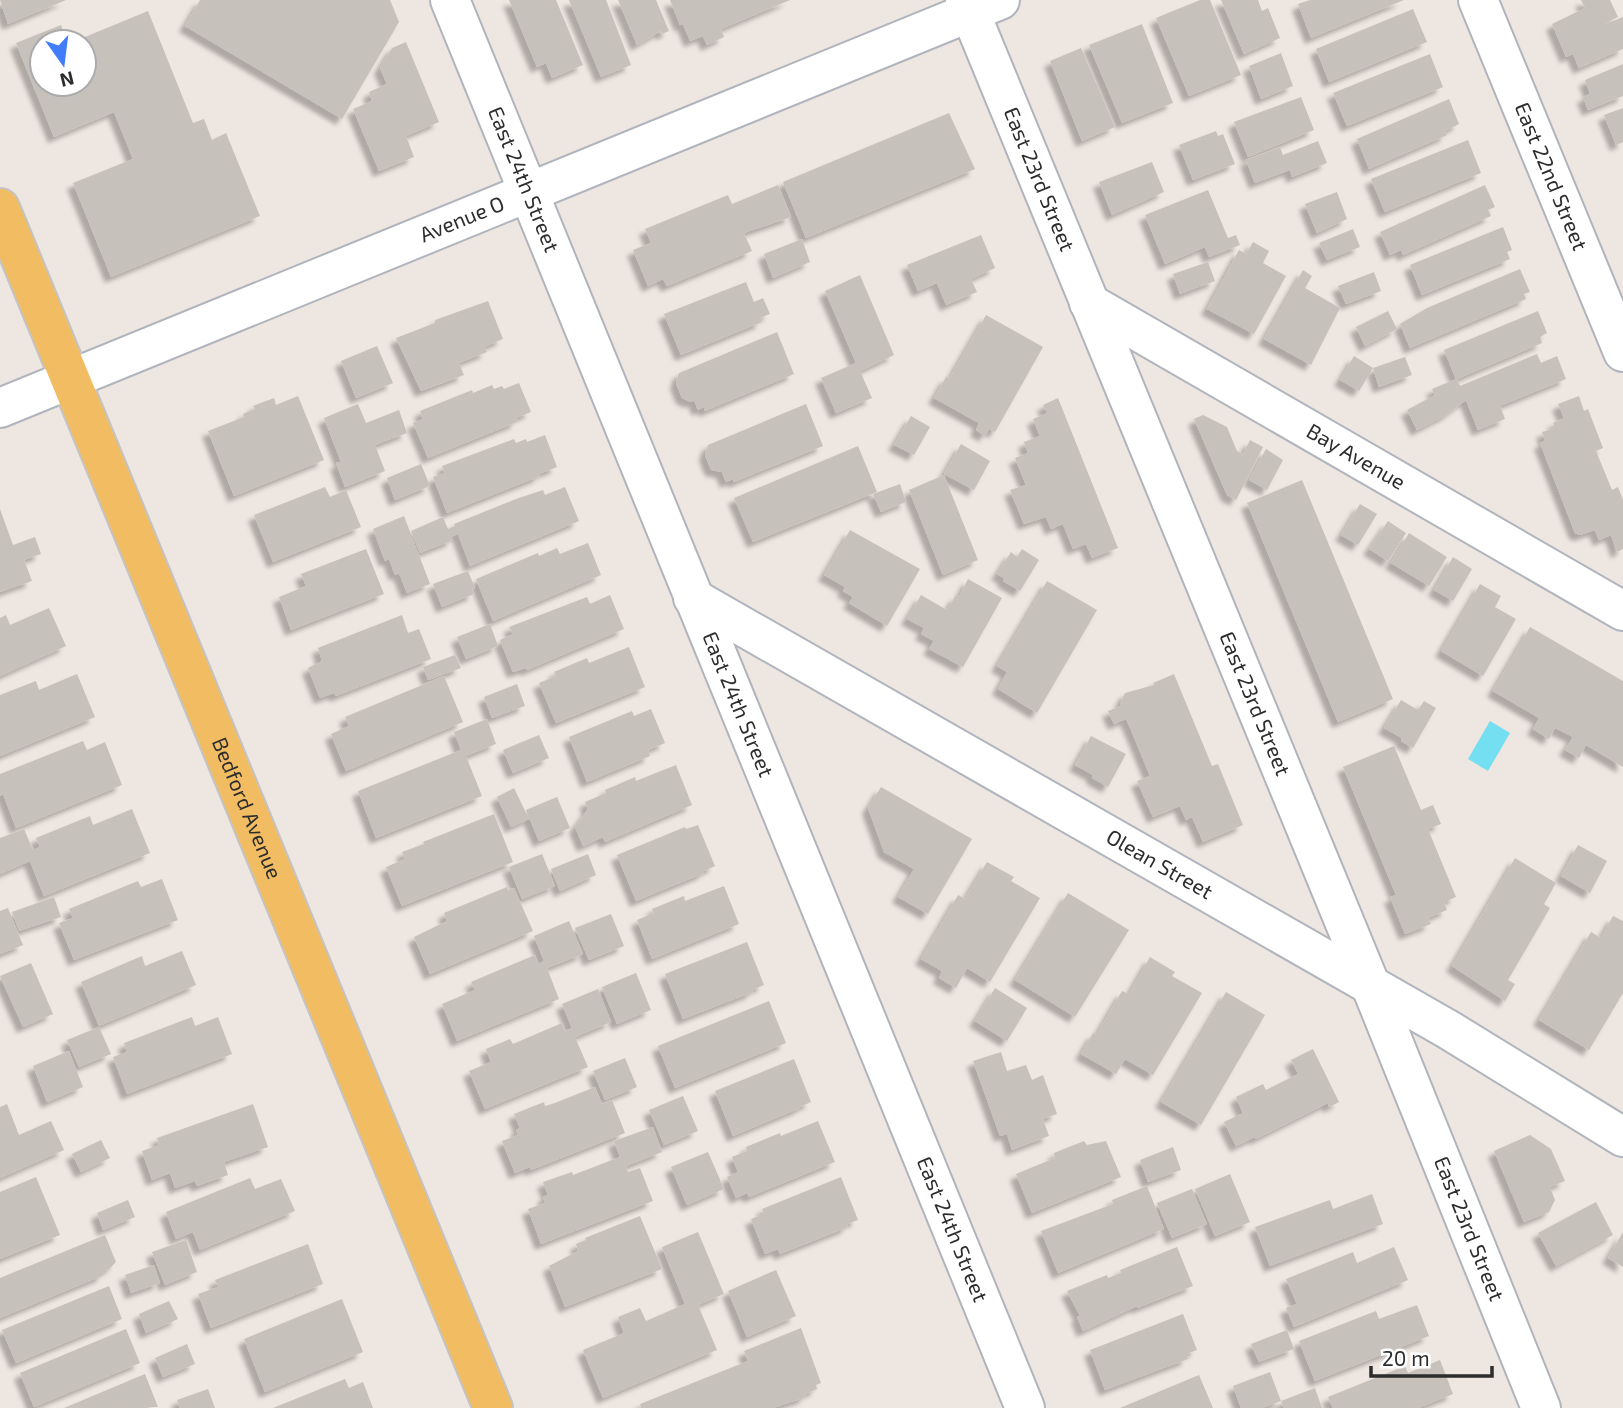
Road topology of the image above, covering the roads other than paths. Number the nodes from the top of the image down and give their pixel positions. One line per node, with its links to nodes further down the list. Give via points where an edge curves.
1 (450, 0): 4 (street, East 24th Street)
2 (1478, 0): 7 (street, East 22nd Street)
3 (978, 4): 4 (street, Avenue O); 6 (street, East 23rd Street)
4 (528, 193): 8 (street, Avenue O); 10 (street, East 24th Street)
5 (0, 208): 8 (main road, Bedford Avenue)
6 (1089, 303): 11 (street, Bay Avenue); 12 (street, East 23rd Street)
7 (1623, 352)
8 (72, 379): 9 (street, Avenue O); 14 (main road, Bedford Avenue)
9 (0, 408)
10 (693, 598): 12 (street, Olean Street); 15 (street, East 24th Street)
11 (1623, 611)
12 (1370, 984): 13 (street, Olean Street); 16 (street, East 23rd Street)
13 (1623, 1137)
14 (493, 1408)
15 (1025, 1408)
16 (1541, 1408)

